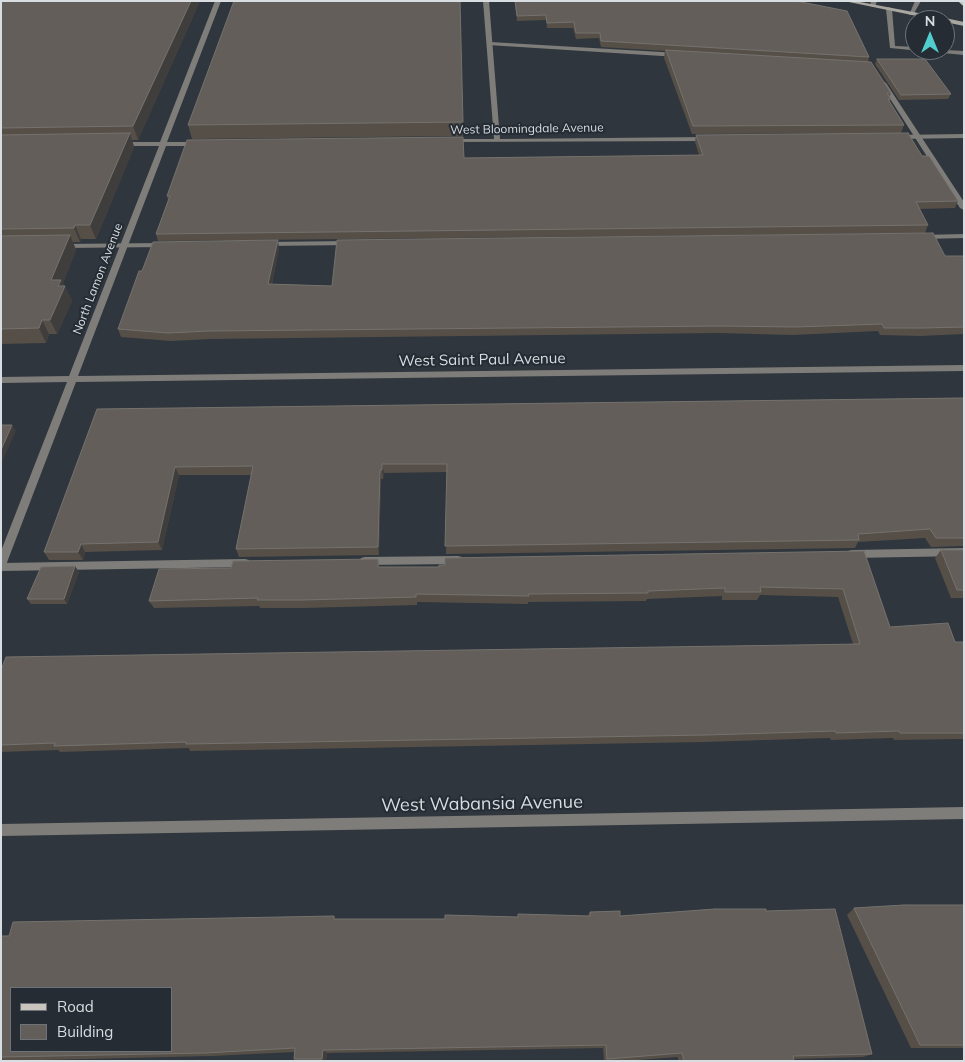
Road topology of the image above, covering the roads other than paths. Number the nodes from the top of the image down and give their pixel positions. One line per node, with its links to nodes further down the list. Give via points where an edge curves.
1 (218, 1): 18 (street, North Lamon Avenue)
2 (486, 1): 7 (street)
3 (846, 1): 4 (main road)
4 (873, 4): 5 (main road)
5 (889, 9): 6 (main road); 8 (street, via 892,47)
6 (905, 13)
7 (490, 44): 9 (street); 16 (street)
8 (905, 49)
9 (684, 55)
10 (876, 74): 13 (street)
11 (964, 136): 13 (street)
12 (888, 137): 13 (street)
13 (917, 137): 20 (street)
14 (712, 139): 16 (street, West Bloomingdale Avenue)
15 (437, 141): 16 (street, West Bloomingdale Avenue)
16 (497, 141)
17 (110, 144): 18 (street)
18 (163, 144): 19 (street); 27 (street, North Lamon Avenue)
19 (203, 144)
20 (964, 208)
21 (964, 236): 22 (street)
22 (914, 237)
23 (358, 243): 24 (street)
24 (259, 244)
25 (170, 245): 27 (street)
26 (50, 246): 27 (street)
27 (124, 246): 30 (street, North Lamon Avenue)
28 (964, 368): 30 (street, West Saint Paul Avenue)
29 (1, 380): 30 (street, West Saint Paul Avenue)
30 (73, 380): 36 (street, North Lamon Avenue)
31 (964, 552): 32 (street)
32 (844, 554)
33 (474, 560): 34 (street)
34 (354, 561)
35 (254, 563): 36 (street)
36 (1, 566)
37 (964, 813): 38 (street, West Wabansia Avenue)
38 (1, 830)

